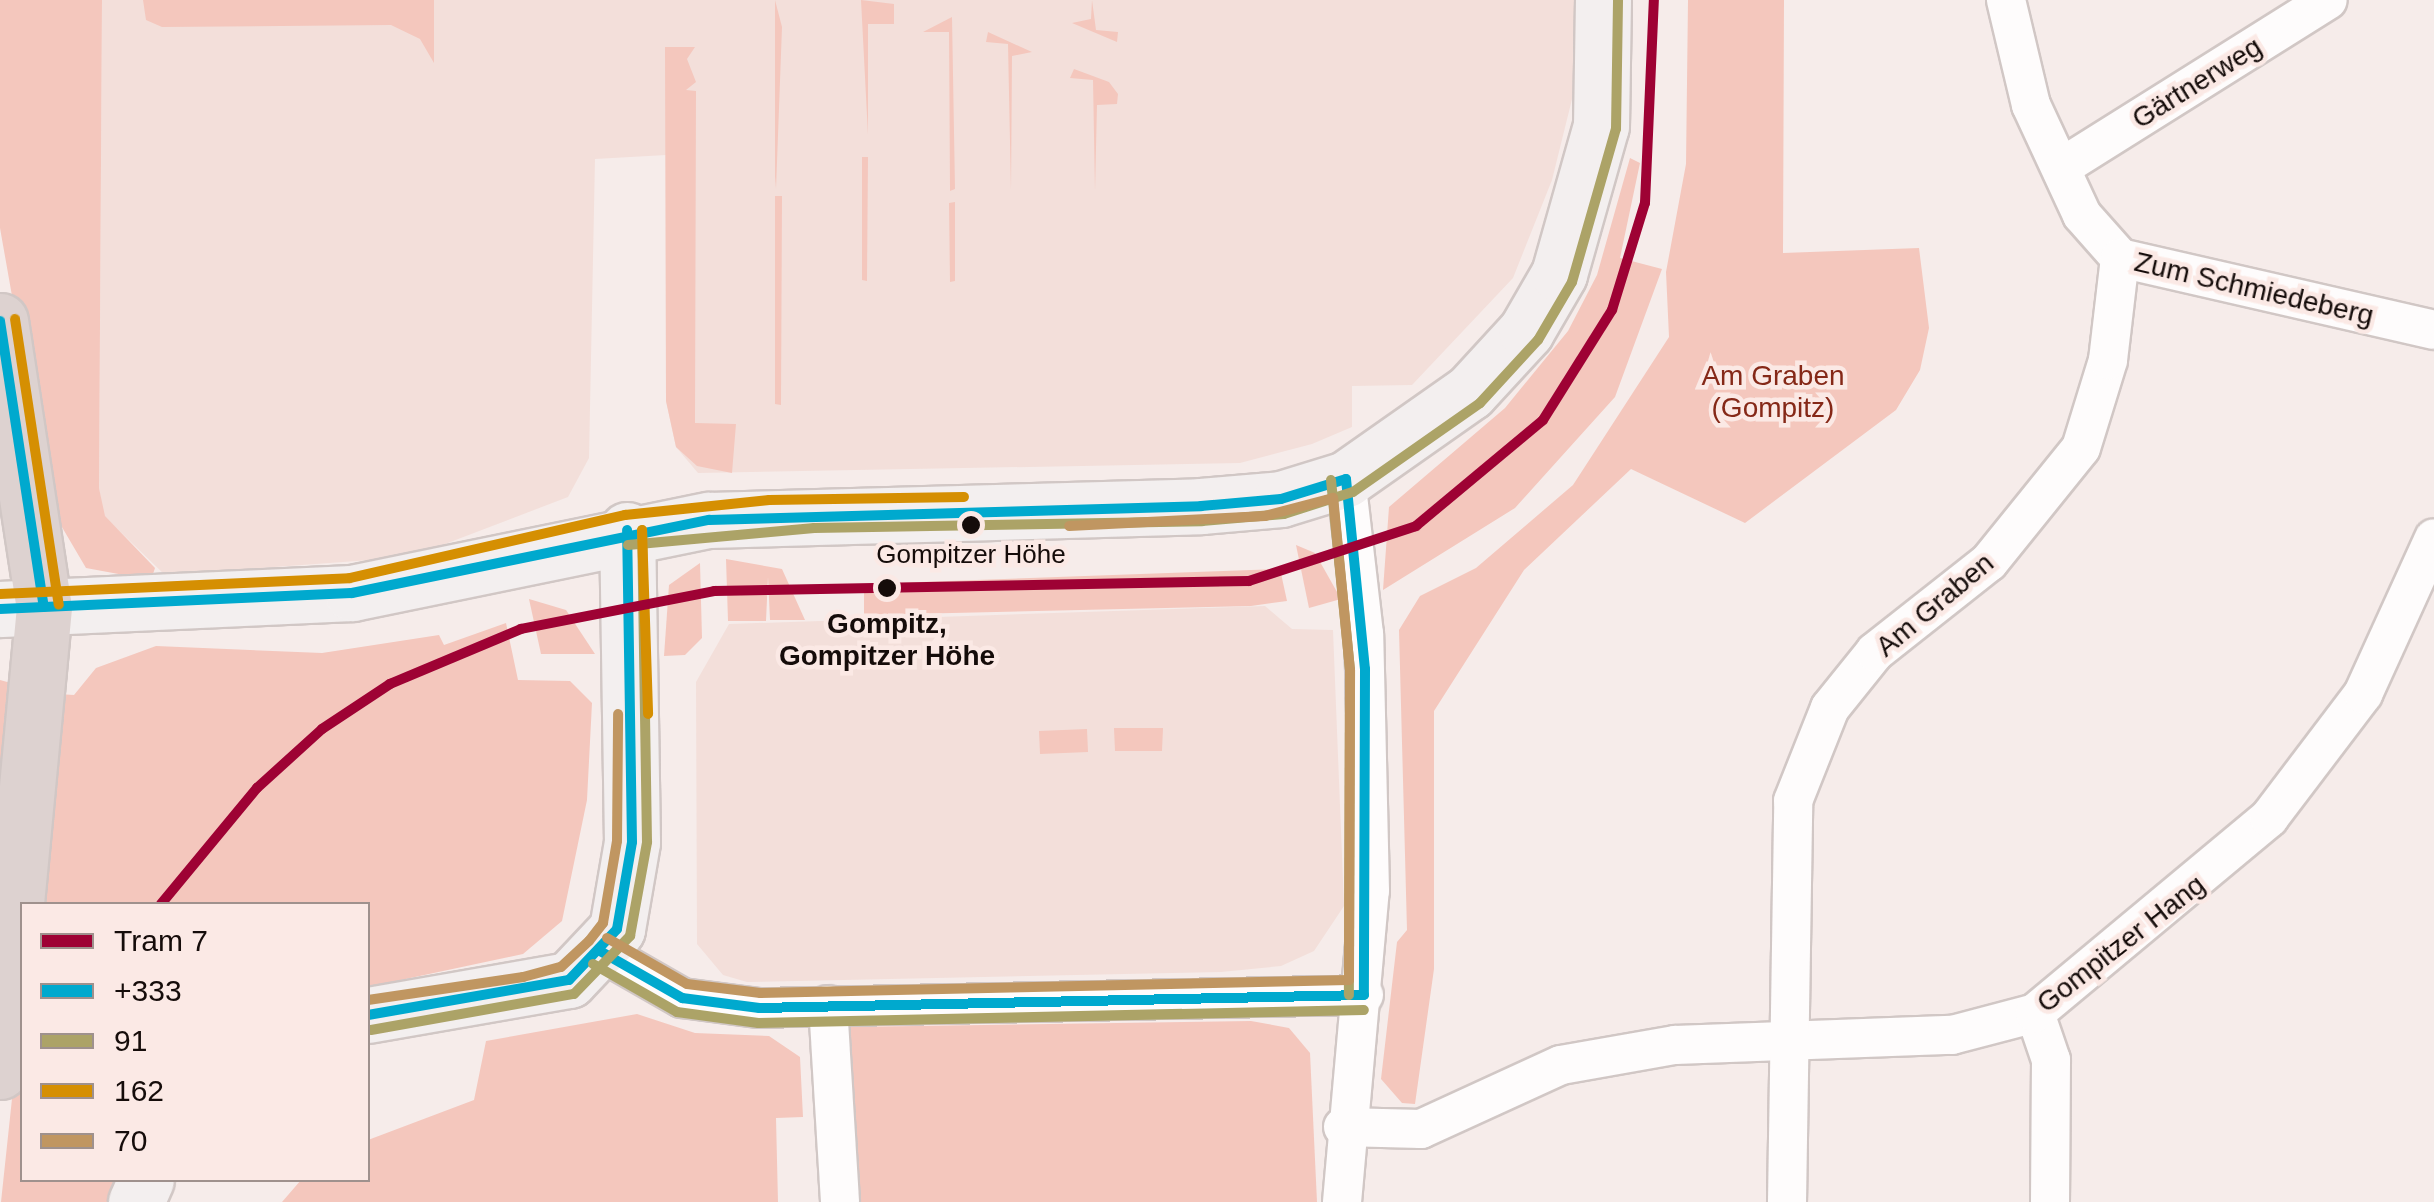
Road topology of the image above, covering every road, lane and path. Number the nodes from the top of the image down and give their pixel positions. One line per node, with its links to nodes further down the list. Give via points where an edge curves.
1 (1603, 0): 8 (street, via 1601,126 1559,274 1526,330 1470,392)
2 (2006, 0): 4 (street, Zum Schmiedeberg, via 2031,105)
3 (2328, 0): 4 (street, Gärtnerweg)
4 (2065, 165): 5 (street, Zum Schmiedeberg, via 2082,215)
5 (2120, 258): 7 (street, Zum Schmiedeberg); 17 (street, Am Graben, via 2108,360 2081,448 2001,550 1875,652 1830,708 1786,837)
6 (0, 321): 11 (highway)
7 (2434, 330)
8 (1346, 478): 9 (street, via 1263,501 1074,512 813,513); 13 (street, via 1365,669)
9 (627, 530): 11 (street, via 352,593); 12 (street, via 632,842 617,929)
10 (2434, 538): 15 (street, Gompitzer Hang, via 2363,694 2270,818)
11 (22, 608): 18 (highway)
12 (600, 951): 14 (street, via 682,998); 16 (street, via 569,980 526,992)
13 (1364, 995): 14 (street); 19 (street)
14 (828, 1005): 20 (street)
15 (2034, 1014): 17 (street, Gompitzer Hang, via 1952,1035); 23 (street, via 2050,1060)
16 (370, 1015)
17 (1783, 1041): 19 (street, Gompitzer Hang, via 1675,1044 1561,1065 1421,1129); 22 (street, Am Graben)
18 (0, 1071)
19 (1343, 1127): 21 (street)
20 (840, 1202)
21 (1342, 1202)
22 (1787, 1202)
23 (2050, 1202)

